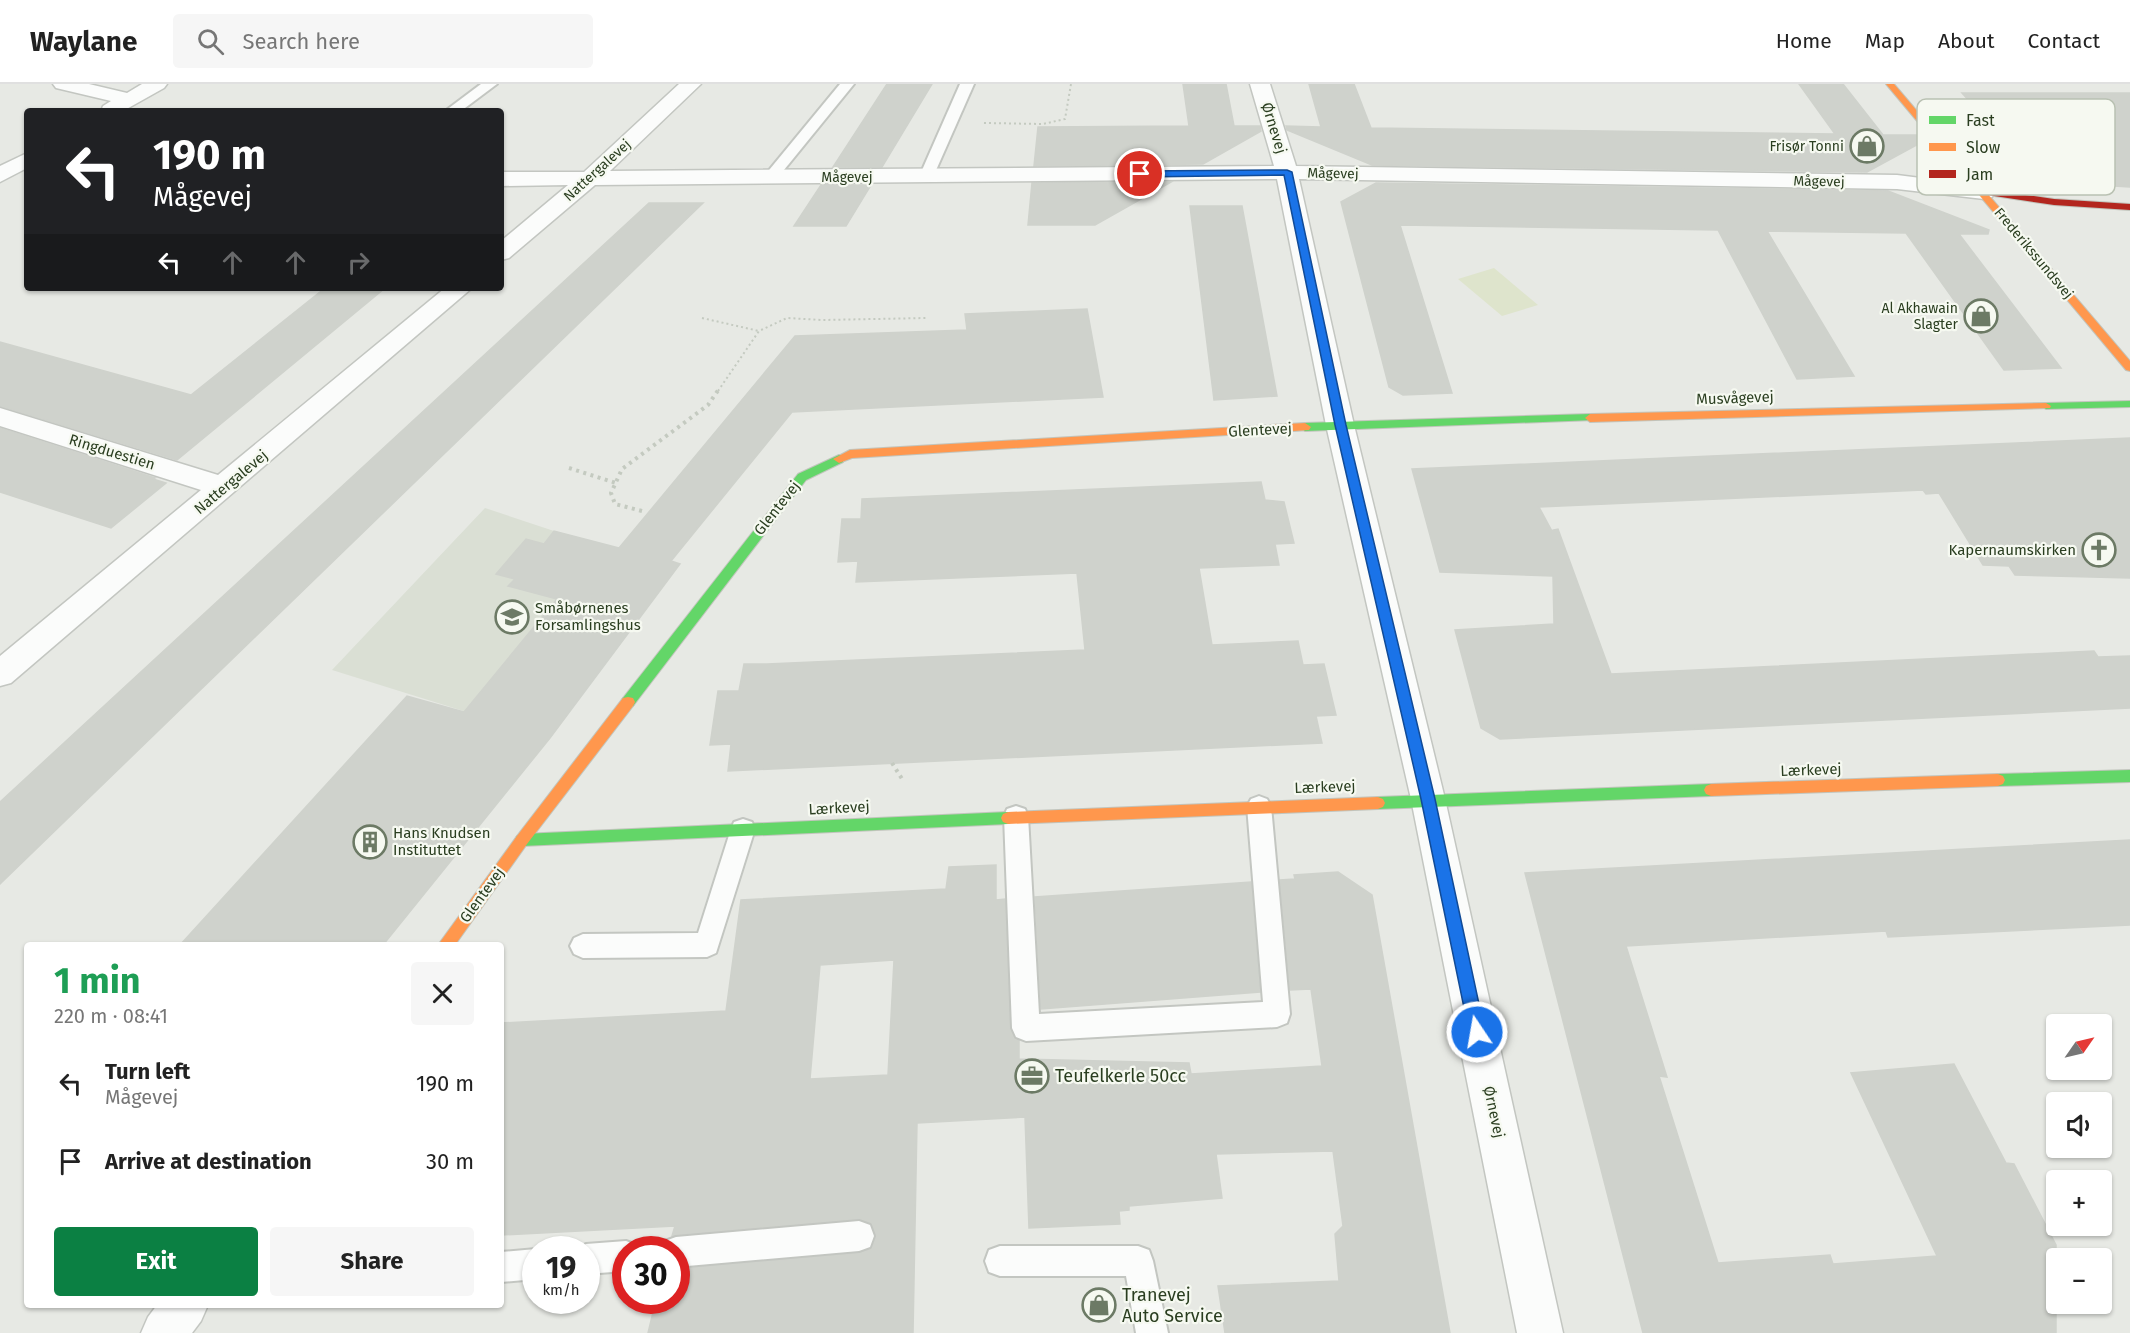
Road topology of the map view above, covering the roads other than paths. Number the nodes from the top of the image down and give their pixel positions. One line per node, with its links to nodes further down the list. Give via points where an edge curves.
1 (63, 84): 9 (street)
2 (156, 84): 9 (street)
3 (490, 84): 11 (lane)
4 (690, 84): 18 (street, Nattergalevej)
5 (847, 84): 16 (lane)
6 (967, 84): 17 (lane)
7 (1260, 84): 14 (street, Ørnevej)
8 (1890, 84): 12 (street, Frederikssundsvej)
9 (128, 99): 10 (street)
10 (113, 108)
11 (456, 108)
12 (1917, 115)
13 (24, 161): 15 (street)
14 (1287, 172): 17 (street, Mågevej); 22 (street, Mågevej); 31 (street, Ørnevej)
15 (0, 176)
16 (770, 177): 17 (street, Mågevej); 18 (street, Mågevej)
17 (926, 177)
18 (590, 178): 19 (street, Mågevej); 26 (street, Nattergalevej)
19 (504, 179)
20 (0, 183): 21 (street)
21 (24, 183)
22 (1917, 184)
23 (1986, 195): 28 (street, Frederikssundsvej)
24 (2005, 195): 25 (street)
25 (2130, 207)
26 (504, 251)
27 (456, 291): 32 (street, Nattergalevej)
28 (2130, 368)
29 (2130, 404): 31 (street, Musvågevej)
30 (0, 417): 32 (street, Ringduestien)
31 (1340, 425): 35 (street, Ørnevej); 39 (street, Glentevej, via 850,454 802,477)
32 (224, 487): 33 (street, Nattergalevej)
33 (0, 674)
34 (2130, 776): 35 (street, Lærkevej)
35 (1428, 799): 36 (street, Lærkevej); 50 (street, Ørnevej)
36 (1259, 806): 37 (street, Lærkevej); 37 (lane, via 1277,1014 1026,1028)
37 (1016, 816): 38 (street, Lærkevej)
38 (743, 829): 39 (street, Lærkevej); 41 (lane, via 707,945)
39 (522, 840): 40 (street, Glentevej)
40 (448, 942)
41 (583, 946)
42 (859, 1236): 43 (lane)
43 (690, 1251)
44 (1000, 1261): 49 (lane, via 1138,1261)
45 (522, 1265): 46 (lane)
46 (504, 1267)
47 (183, 1308): 48 (street)
48 (164, 1333)
49 (1152, 1333)
50 (1540, 1333)

